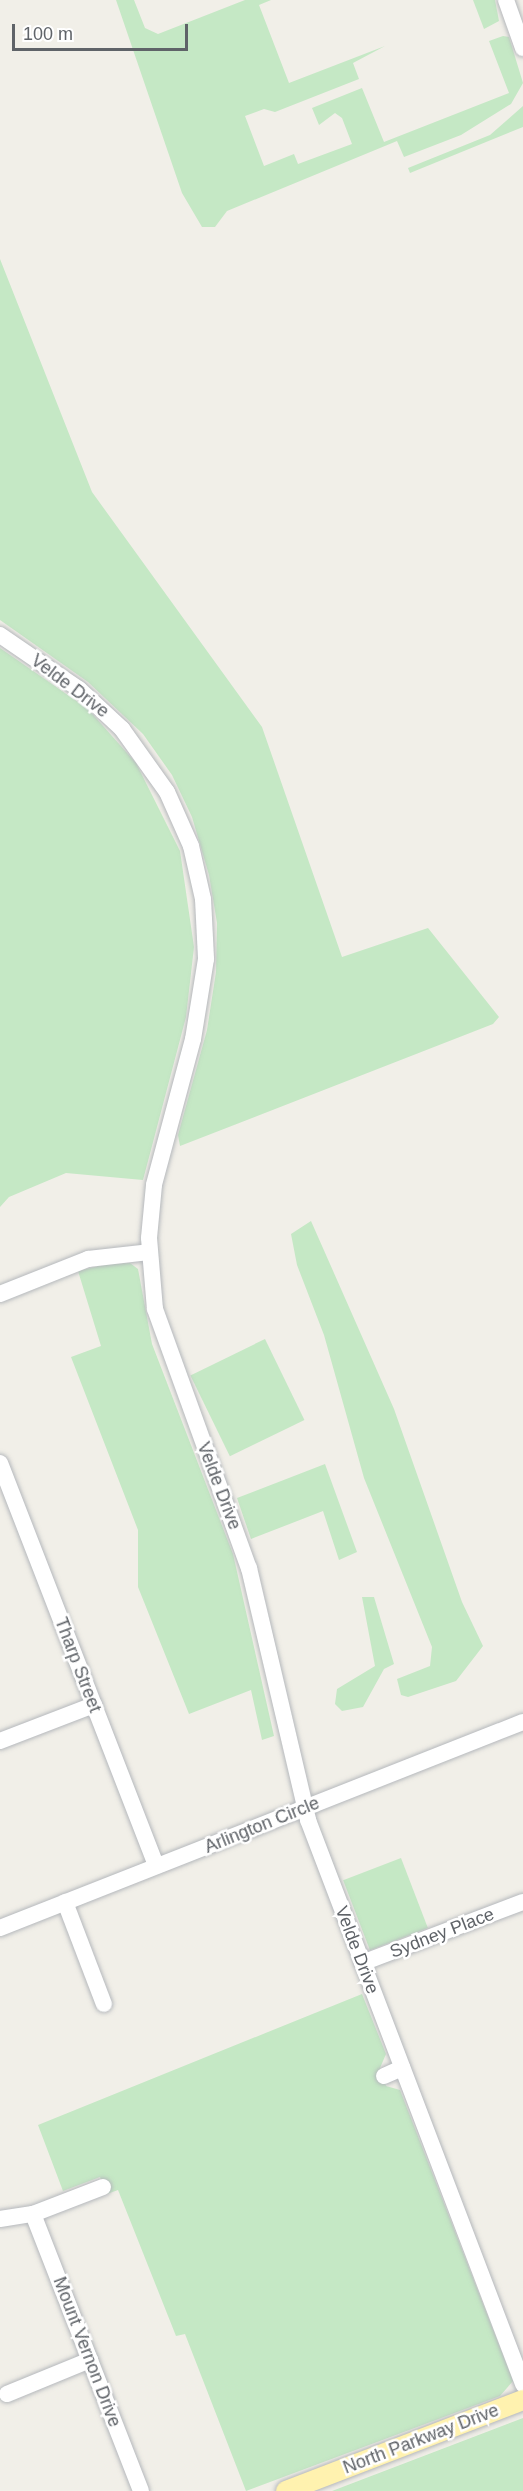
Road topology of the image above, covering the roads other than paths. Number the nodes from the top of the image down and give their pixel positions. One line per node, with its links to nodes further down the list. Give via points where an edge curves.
1 (506, 0): 2 (street)
2 (523, 48)
3 (0, 635): 4 (street, Velde Drive, via 79,689 122,729 167,792 196,864 206,938 202,996 154,1185)
4 (149, 1252): 5 (street, via 88,1259); 10 (street, Velde Drive, via 164,1342 249,1568)
5 (0, 1294)
6 (0, 1463): 7 (street, Tharp Street)
7 (94, 1705): 9 (street); 11 (street, Tharp Street)
8 (523, 1722): 10 (street, Arlington Circle)
9 (0, 1741)
10 (304, 1809): 11 (street, Arlington Circle); 15 (street, Velde Drive)
11 (156, 1866): 12 (street, Arlington Circle)
12 (65, 1902): 14 (street, Arlington Circle); 16 (street)
13 (523, 1902): 15 (street, Sydney Place)
14 (0, 1928)
15 (362, 1963): 17 (street, Velde Drive)
16 (104, 2004)
17 (402, 2068): 18 (street); 23 (street, Velde Drive)
18 (384, 2076)
19 (103, 2187): 20 (street)
20 (33, 2214): 21 (street); 22 (street, Mount Vernon Drive)
21 (0, 2219)
22 (90, 2360): 24 (street); 26 (street, Mount Vernon Drive)
23 (523, 2384)
24 (7, 2394)
25 (523, 2400): 27 (main road, North Parkway Drive)
26 (141, 2491)
27 (286, 2491)

